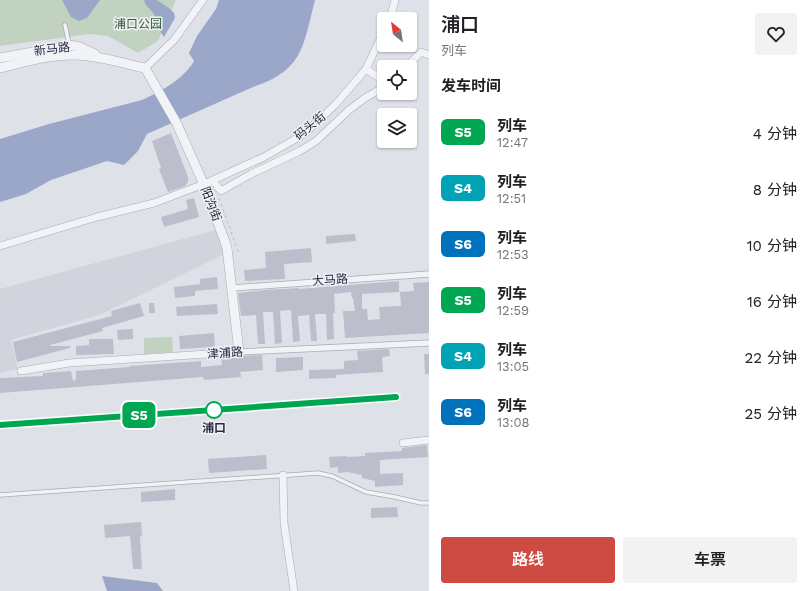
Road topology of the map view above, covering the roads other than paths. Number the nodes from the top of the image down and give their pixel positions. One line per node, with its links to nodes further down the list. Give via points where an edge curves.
1 (203, 0): 13 (street, via 174,40)
2 (395, 0): 3 (street)
3 (392, 12)
4 (65, 25): 5 (lane)
5 (69, 45): 7 (lane); 9 (street, 新马路); 10 (street, 新马路, via 80,47)
6 (377, 46): 14 (street, 码头街)
7 (71, 55): 10 (street, 新马路); 12 (street, 新马路, via 31,60)
8 (429, 55): 11 (street, via 421,52)
9 (0, 58)
10 (101, 58): 13 (street, 新马路)
11 (413, 60)
12 (0, 68)
13 (145, 68): 17 (street, 阳沟街)
14 (366, 69): 15 (street); 17 (street, 码头街, via 336,104 304,134 264,157)
15 (377, 76)
16 (377, 91): 17 (street, via 349,110 316,142 300,151 221,191)
17 (208, 183): 18 (street, 码头街, via 154,203); 20 (street, 阳沟街, via 227,248)
18 (0, 246)
19 (429, 274): 20 (street, 大马路)
20 (232, 288): 22 (street, 阳沟街)
21 (429, 343): 22 (street, 津浦路)
22 (239, 352): 23 (street, 津浦路, via 69,363)
23 (21, 370)
24 (429, 440): 25 (street)
25 (403, 442)
26 (283, 475): 27 (lane); 28 (lane, via 328,474 366,492); 29 (street, via 284,523)
27 (0, 495)
28 (429, 503)
29 (294, 591)

